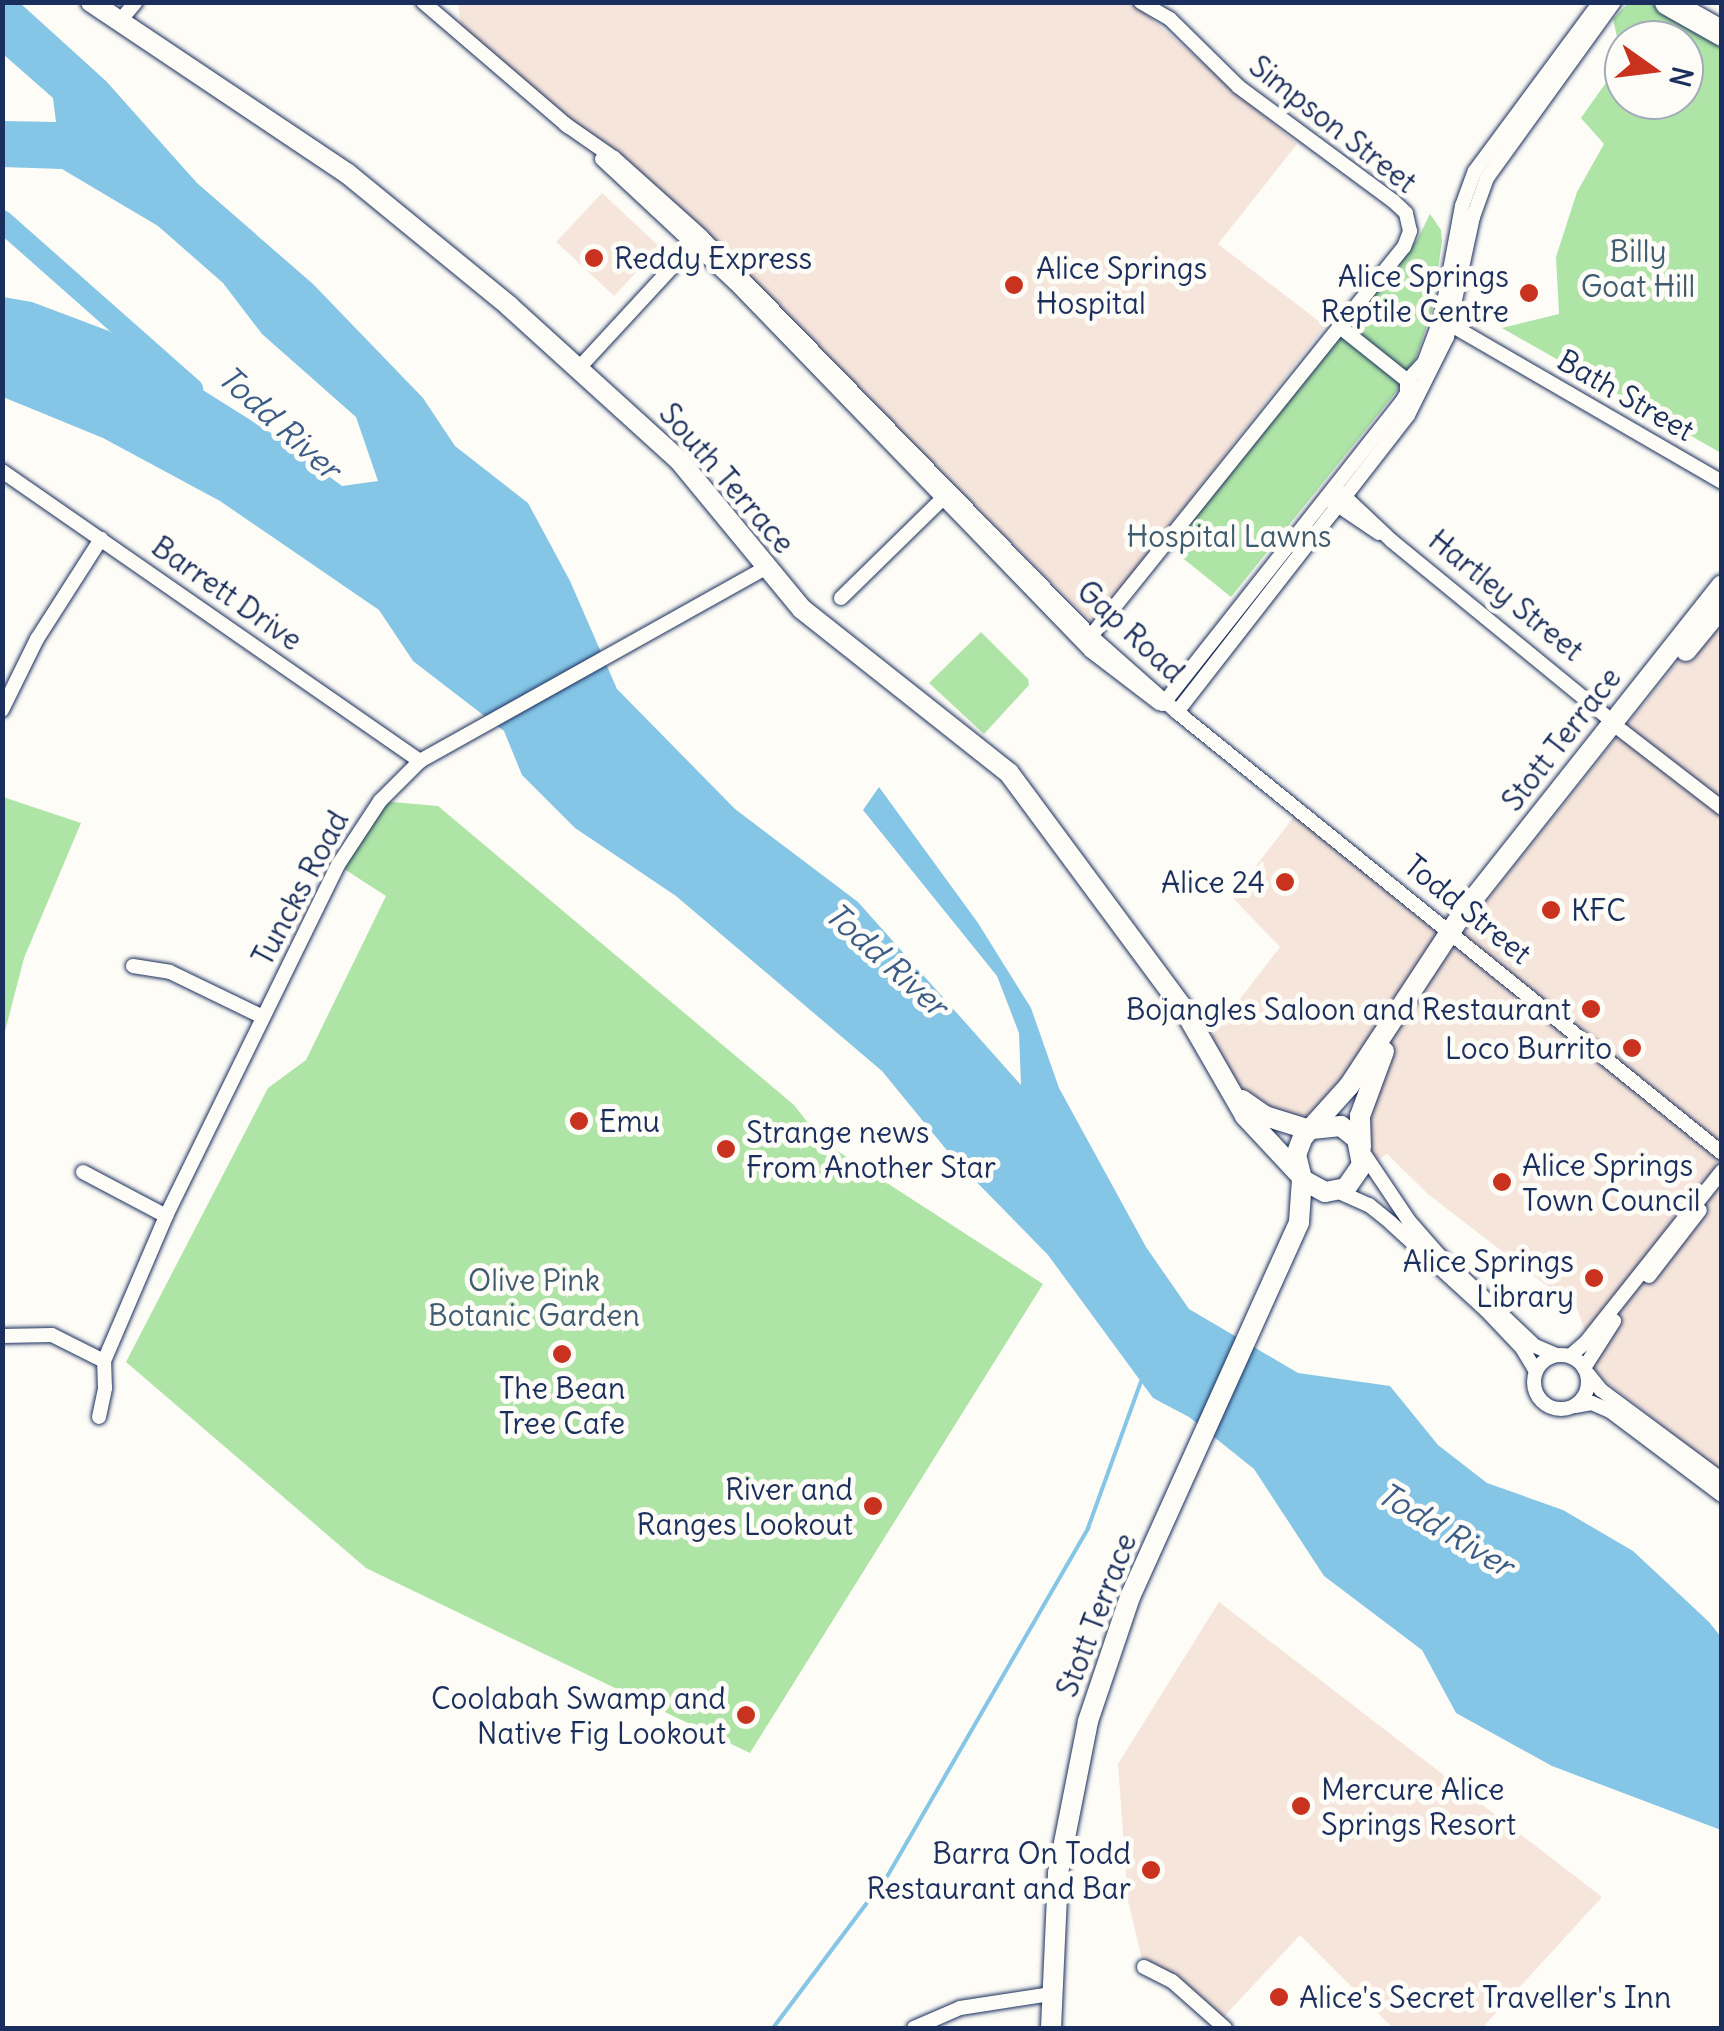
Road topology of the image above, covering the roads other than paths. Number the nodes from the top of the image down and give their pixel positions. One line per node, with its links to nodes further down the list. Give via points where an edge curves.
1 (91, 2): 9 (main road, South Terrace)
2 (136, 2): 9 (street)
3 (447, 2): 10 (street)
4 (1142, 2): 13 (street, Simpson Street, via 1170,18 1239,87 1406,213 1410,231 1404,247)
5 (1600, 2): 14 (street, via 1475,171 1462,206)
6 (1614, 2): 14 (street, via 1487,178)
7 (1667, 2): 11 (highway)
8 (431, 3): 10 (street, Gap Road)
9 (119, 22): 15 (main road, South Terrace, via 348,174)
10 (451, 24): 12 (street, Gap Road, via 628,170)
11 (1722, 33)
12 (697, 240): 15 (street); 20 (street, Gap Road)
13 (1340, 328): 16 (street); 27 (street, Simpson Street)
14 (1444, 329): 16 (street, via 1418,374); 17 (street); 19 (street, Bath Street)
15 (578, 369): 23 (main road, South Terrace, via 679,460)
16 (1406, 380): 17 (street); 21 (street, via 1408,393)
17 (1421, 392): 21 (street)
18 (2, 471): 22 (street, Barrett Drive)
19 (1722, 482)
20 (947, 495): 25 (street); 27 (street, Gap Road); 28 (street, Gap Road, via 1091,651)
21 (1336, 497): 28 (street); 30 (street); 31 (street, Hartley Street)
22 (101, 538): 29 (street, via 37,639); 32 (street, Barrett Drive)
23 (765, 568): 32 (street, Tuncks Road); 38 (main road, South Terrace, via 832,636 1008,773 1182,1008)
24 (1722, 585): 31 (main road, Stott Terrace)
25 (841, 598)
26 (1722, 607): 31 (main road, Stott Terrace)
27 (1091, 636): 28 (street, Gap Road)
28 (1164, 702): 30 (street, Gap Road)
29 (2, 710)
30 (1177, 712): 34 (street, Todd Street)
31 (1616, 726): 33 (street, Hartley Street); 34 (main road, Stott Terrace, via 1466,908)
32 (420, 761): 37 (street, Tuncks Road, via 355,837)
33 (1722, 808)
34 (1453, 933): 36 (main road, Stott Terrace); 41 (street, Todd Street)
35 (133, 966): 37 (street, via 170,972)
36 (1409, 994): 39 (main road, Stott Terrace, via 1349,1086); 40 (main road, Stott Terrace, via 1368,1090 1358,1130)
37 (263, 1017): 47 (street, Tuncks Road)
38 (1226, 1084): 39 (main road, South Terrace, via 1265,1116); 44 (main road, South Terrace, via 1255,1128)
39 (1311, 1130): 40 (main road, via 1340,1126); 44 (main road, via 1298,1146)
40 (1361, 1149): 46 (main road, via 1359,1174); 50 (street, via 1438,1255 1534,1346)
41 (1722, 1152)
42 (1722, 1171): 50 (street, via 1586,1342)
43 (83, 1172): 47 (street)
44 (1301, 1176): 46 (main road, via 1316,1190); 48 (main road, Stott Terrace, via 1303,1209)
45 (1722, 1182): 53 (street, via 1591,1352)
46 (1335, 1191): 48 (main road, Stott Terrace); 52 (street, via 1380,1213 1486,1310)
47 (166, 1216): 51 (street, Tuncks Road)
48 (1289, 1248): 59 (main road, Stott Terrace, via 1130,1598 1088,1721 1058,1873)
49 (2, 1336): 51 (street, via 52,1335)
50 (1563, 1355): 52 (street); 53 (street)
51 (104, 1360): 55 (street, Tuncks Road)
52 (1536, 1370): 54 (street, via 1540,1400 1554,1408)
53 (1586, 1371): 54 (street, via 1585,1396); 56 (street, via 1601,1390)
54 (1575, 1406): 57 (street, via 1592,1402 1610,1411)
55 (99, 1417)
56 (1722, 1480)
57 (1722, 1494)
58 (1144, 1967): 62 (street, via 1172,1981)
59 (1050, 1994): 60 (street, via 960,2008); 61 (main road, Stott Terrace)
60 (914, 2028)
61 (1051, 2028)
62 (1225, 2028)

